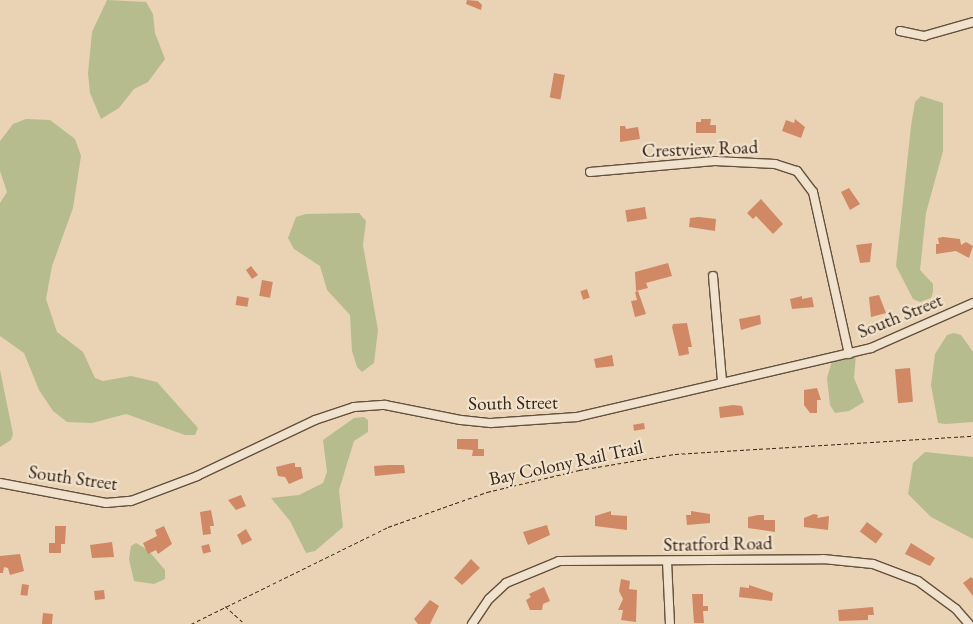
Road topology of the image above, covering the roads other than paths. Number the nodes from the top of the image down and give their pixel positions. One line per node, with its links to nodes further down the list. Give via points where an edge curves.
1 (973, 22): 2 (street, via 924,36)
2 (900, 31)
3 (590, 172): 6 (street, Crestview Road, via 715,161 775,164 797,171 813,192)
4 (712, 276): 7 (street)
5 (973, 303): 6 (street, South Street, via 898,338)
6 (849, 354): 7 (street, South Street)
7 (722, 382): 8 (street, South Street, via 608,412 533,421 477,422 385,405 354,407 315,420 197,476 131,501 106,502)
8 (0, 483)
9 (667, 561): 10 (street, Stratford Road, via 559,561 543,565 506,583 489,599); 11 (street); 12 (street, Stratford Road, via 823,559 872,564 918,581 956,609)
10 (472, 624)
11 (670, 624)
12 (969, 624)

